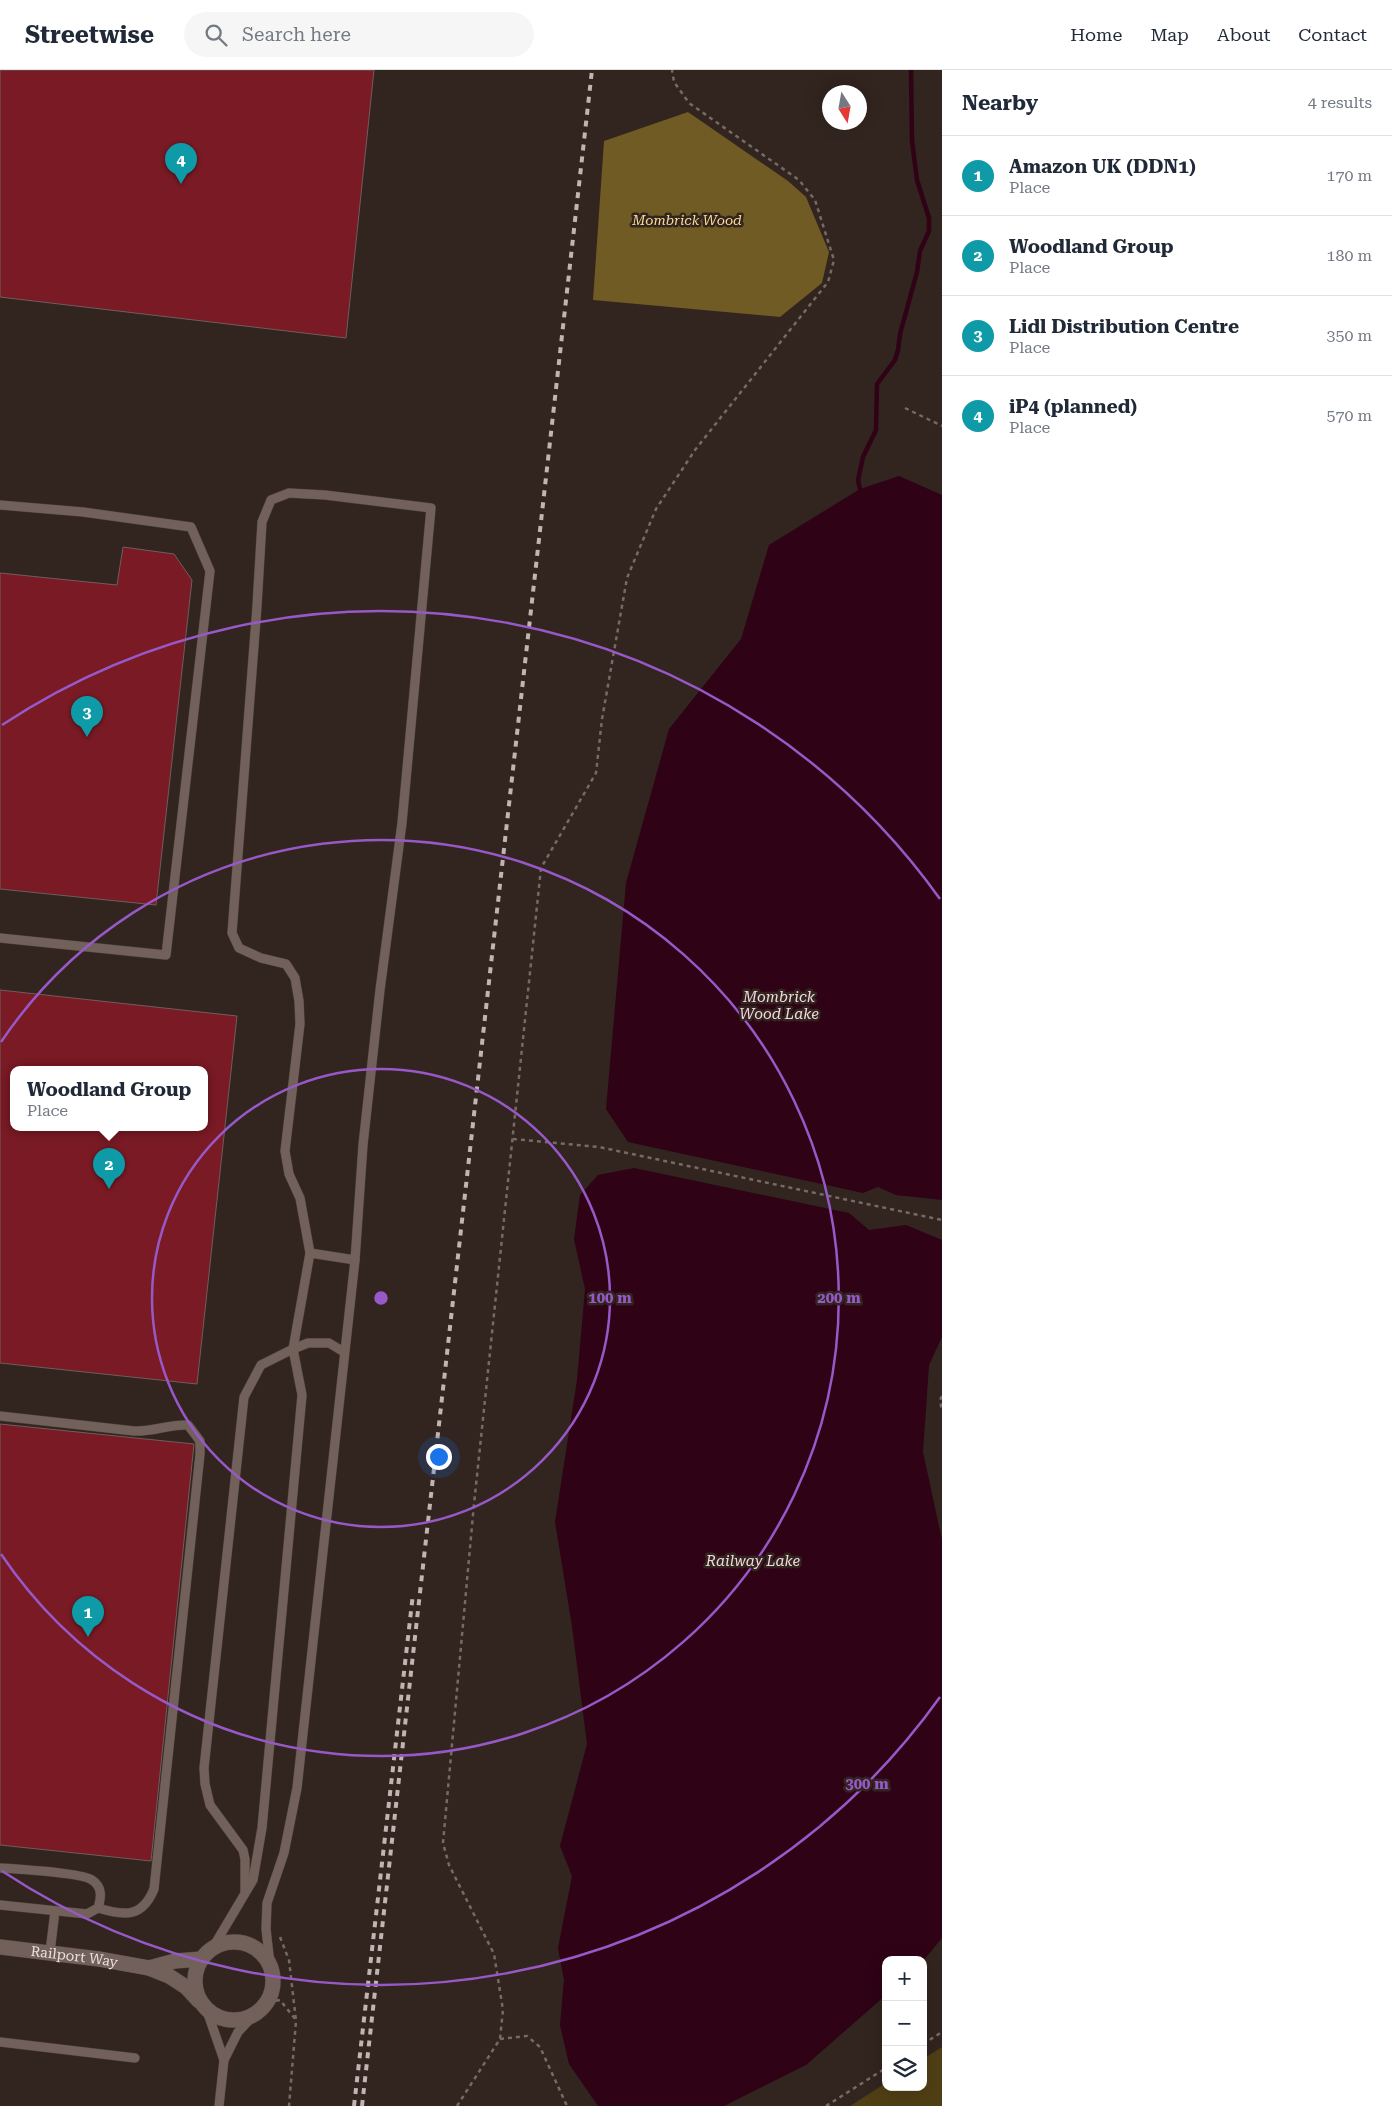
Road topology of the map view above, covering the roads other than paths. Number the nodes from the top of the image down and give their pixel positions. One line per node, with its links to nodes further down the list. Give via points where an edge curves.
1 (0, 506): 2 (lane, via 83,512 191,526 210,571 166,955)
2 (0, 938)
3 (310, 1253): 4 (lane); 4 (lane, via 300,1198 289,1174 285,1151 300,1024 295,978 286,964 239,948 232,933 262,522 271,500 288,493 325,494 430,508 402,823 363,1145); 5 (lane)
4 (355, 1260): 6 (lane)
5 (293, 1349): 6 (lane, via 308,1343 329,1344); 9 (lane, via 302,1395 262,1828 253,1880); 9 (lane, via 261,1364 244,1397 204,1768 210,1805 243,1850)
6 (344, 1352): 16 (lane, via 297,1788 284,1853 267,1903)
7 (0, 1416): 11 (lane, via 134,1432 188,1425 200,1441 154,1889 142,1909 116,1913)
8 (0, 1868): 11 (lane, via 92,1880 102,1897)
9 (244, 1895): 15 (lane)
10 (0, 1906): 12 (lane)
11 (98, 1908): 12 (lane, via 87,1914)
12 (55, 1911): 14 (lane)
13 (0, 1947): 14 (street, Railport Way)
14 (50, 1952): 17 (street, Railport Way)
15 (207, 1954): 16 (street, via 224,1943 238,1942 251,1945); 17 (street); 18 (street, via 196,1971 195,1984 198,1997)
16 (270, 1964): 19 (street, via 274,1976 273,1990 268,2002)
17 (149, 1968): 18 (street, via 186,1987)
18 (206, 2008): 19 (street, via 232,2020); 22 (lane)
19 (253, 2016): 22 (lane, via 238,2032)
20 (0, 2042): 21 (lane)
21 (135, 2058)
22 (224, 2060): 23 (lane)
23 (219, 2106)

